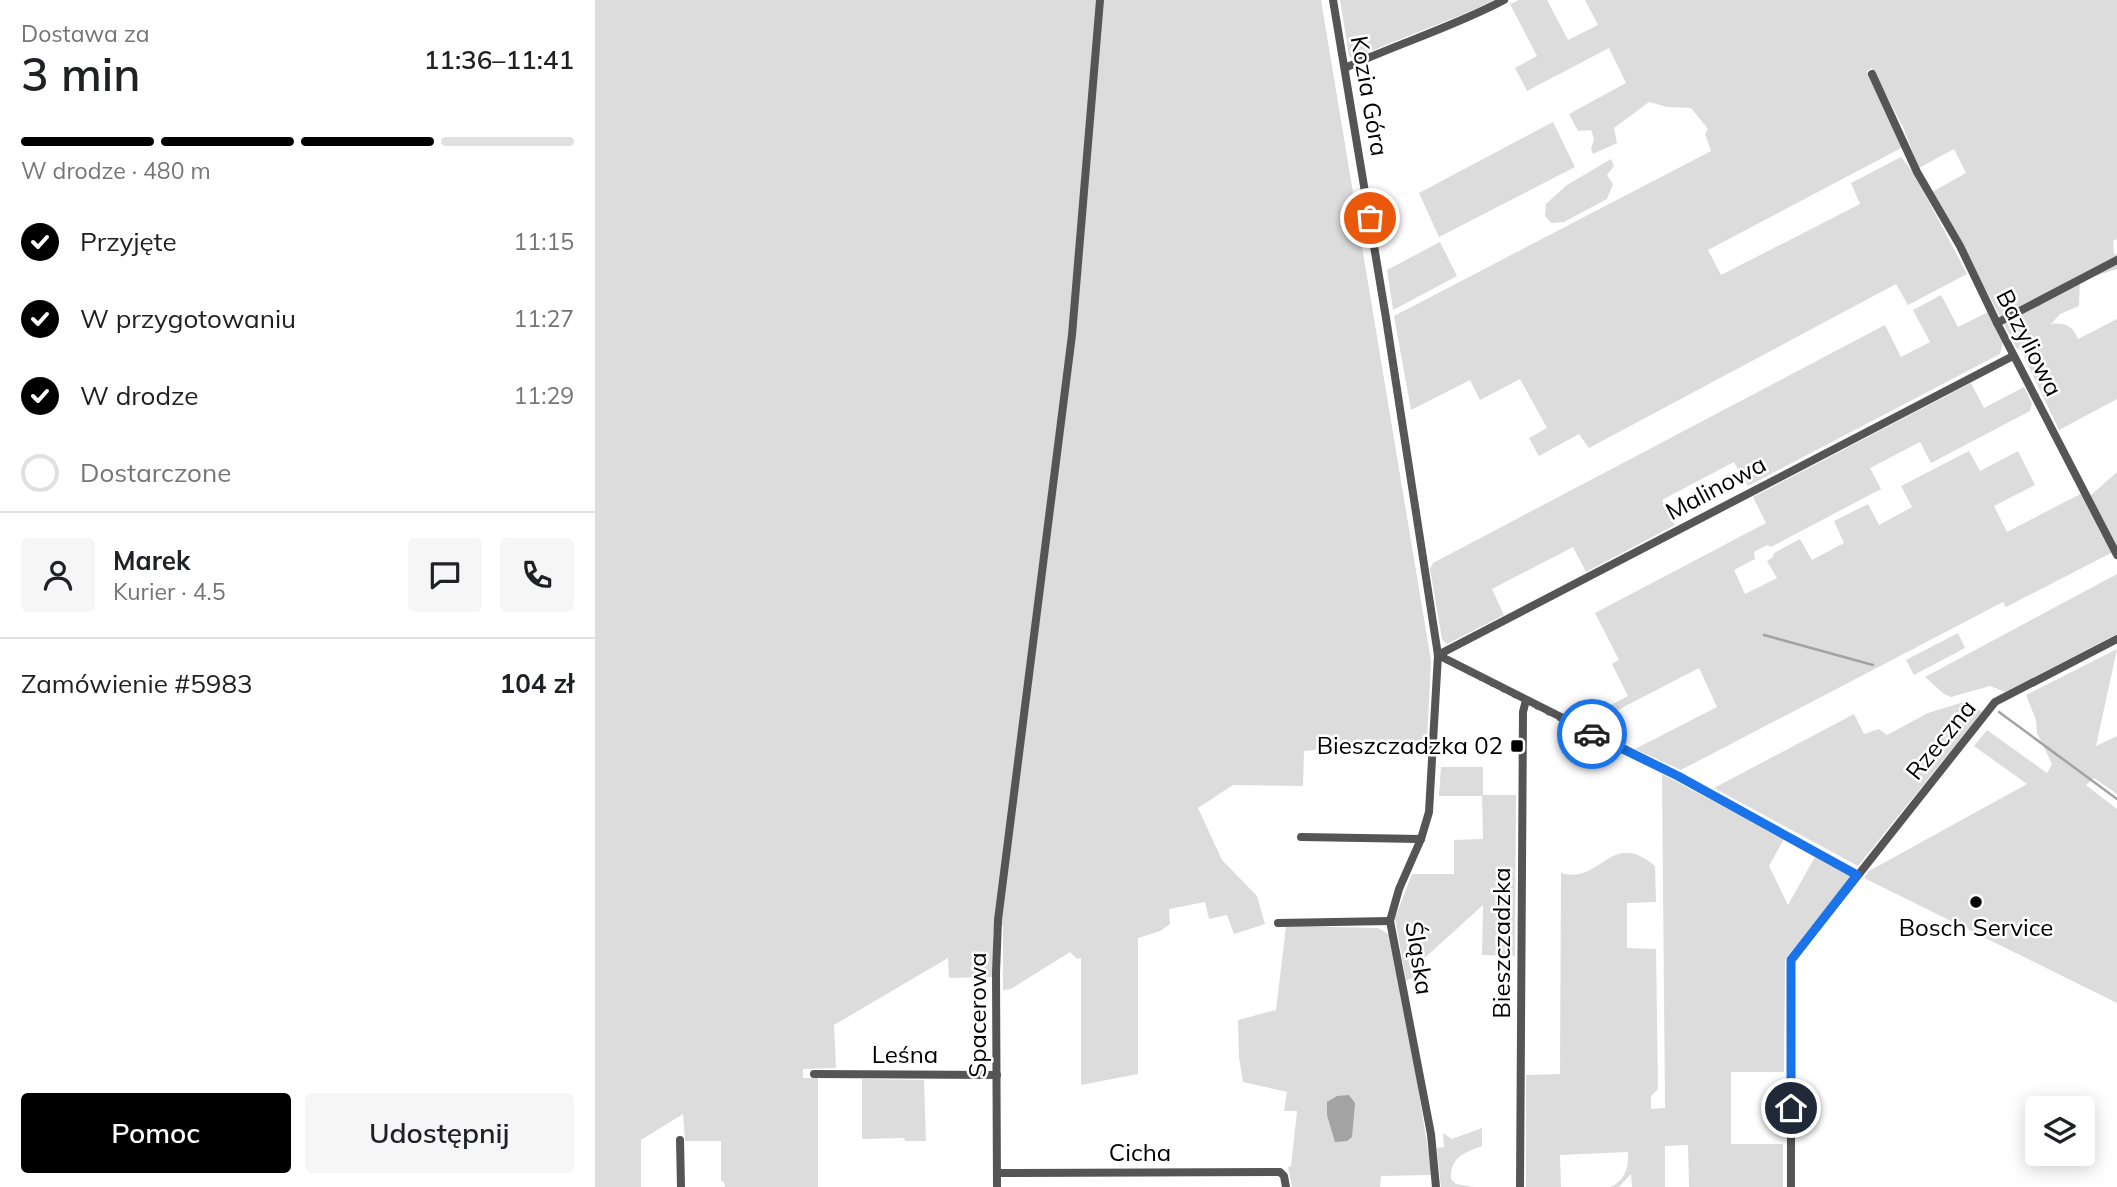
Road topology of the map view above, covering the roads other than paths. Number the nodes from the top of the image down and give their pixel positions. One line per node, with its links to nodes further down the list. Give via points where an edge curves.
1 (1100, 0): 19 (street, Spacerowa, via 1072,335 999,920)
2 (1333, 0): 4 (street, Kozia Góra)
3 (1504, 0): 4 (street)
4 (1345, 68): 11 (street, Kozia Góra)
5 (1872, 74): 7 (street, Bazyliowa)
6 (2117, 260): 7 (street)
7 (1997, 324): 8 (street, Bazyliowa)
8 (2013, 355): 9 (street, Bazyliowa); 11 (street, Malinowa)
9 (2117, 555)
10 (2117, 639): 15 (street, Rzeczna, via 1995,702)
11 (1438, 655): 12 (street); 14 (street, Śląska, via 1430,805)
12 (1526, 700): 15 (street, via 1678,776); 26 (street, Bieszczadzka)
13 (1301, 837): 14 (street)
14 (1421, 839): 16 (street, Śląska)
15 (1857, 875): 27 (street, Rzeczna, via 1791,960)
16 (1390, 920): 17 (street); 25 (street, Śląska, via 1431,1133)
17 (1278, 923)
18 (814, 1074): 19 (street, Leśna)
19 (997, 1076): 21 (street, Spacerowa)
20 (680, 1140): 22 (street)
21 (997, 1173): 23 (street, Spacerowa); 24 (street, Cicha, via 1283,1174)
22 (681, 1187)
23 (997, 1187)
24 (1286, 1187)
25 (1436, 1187)
26 (1520, 1187)
27 (1791, 1187)

